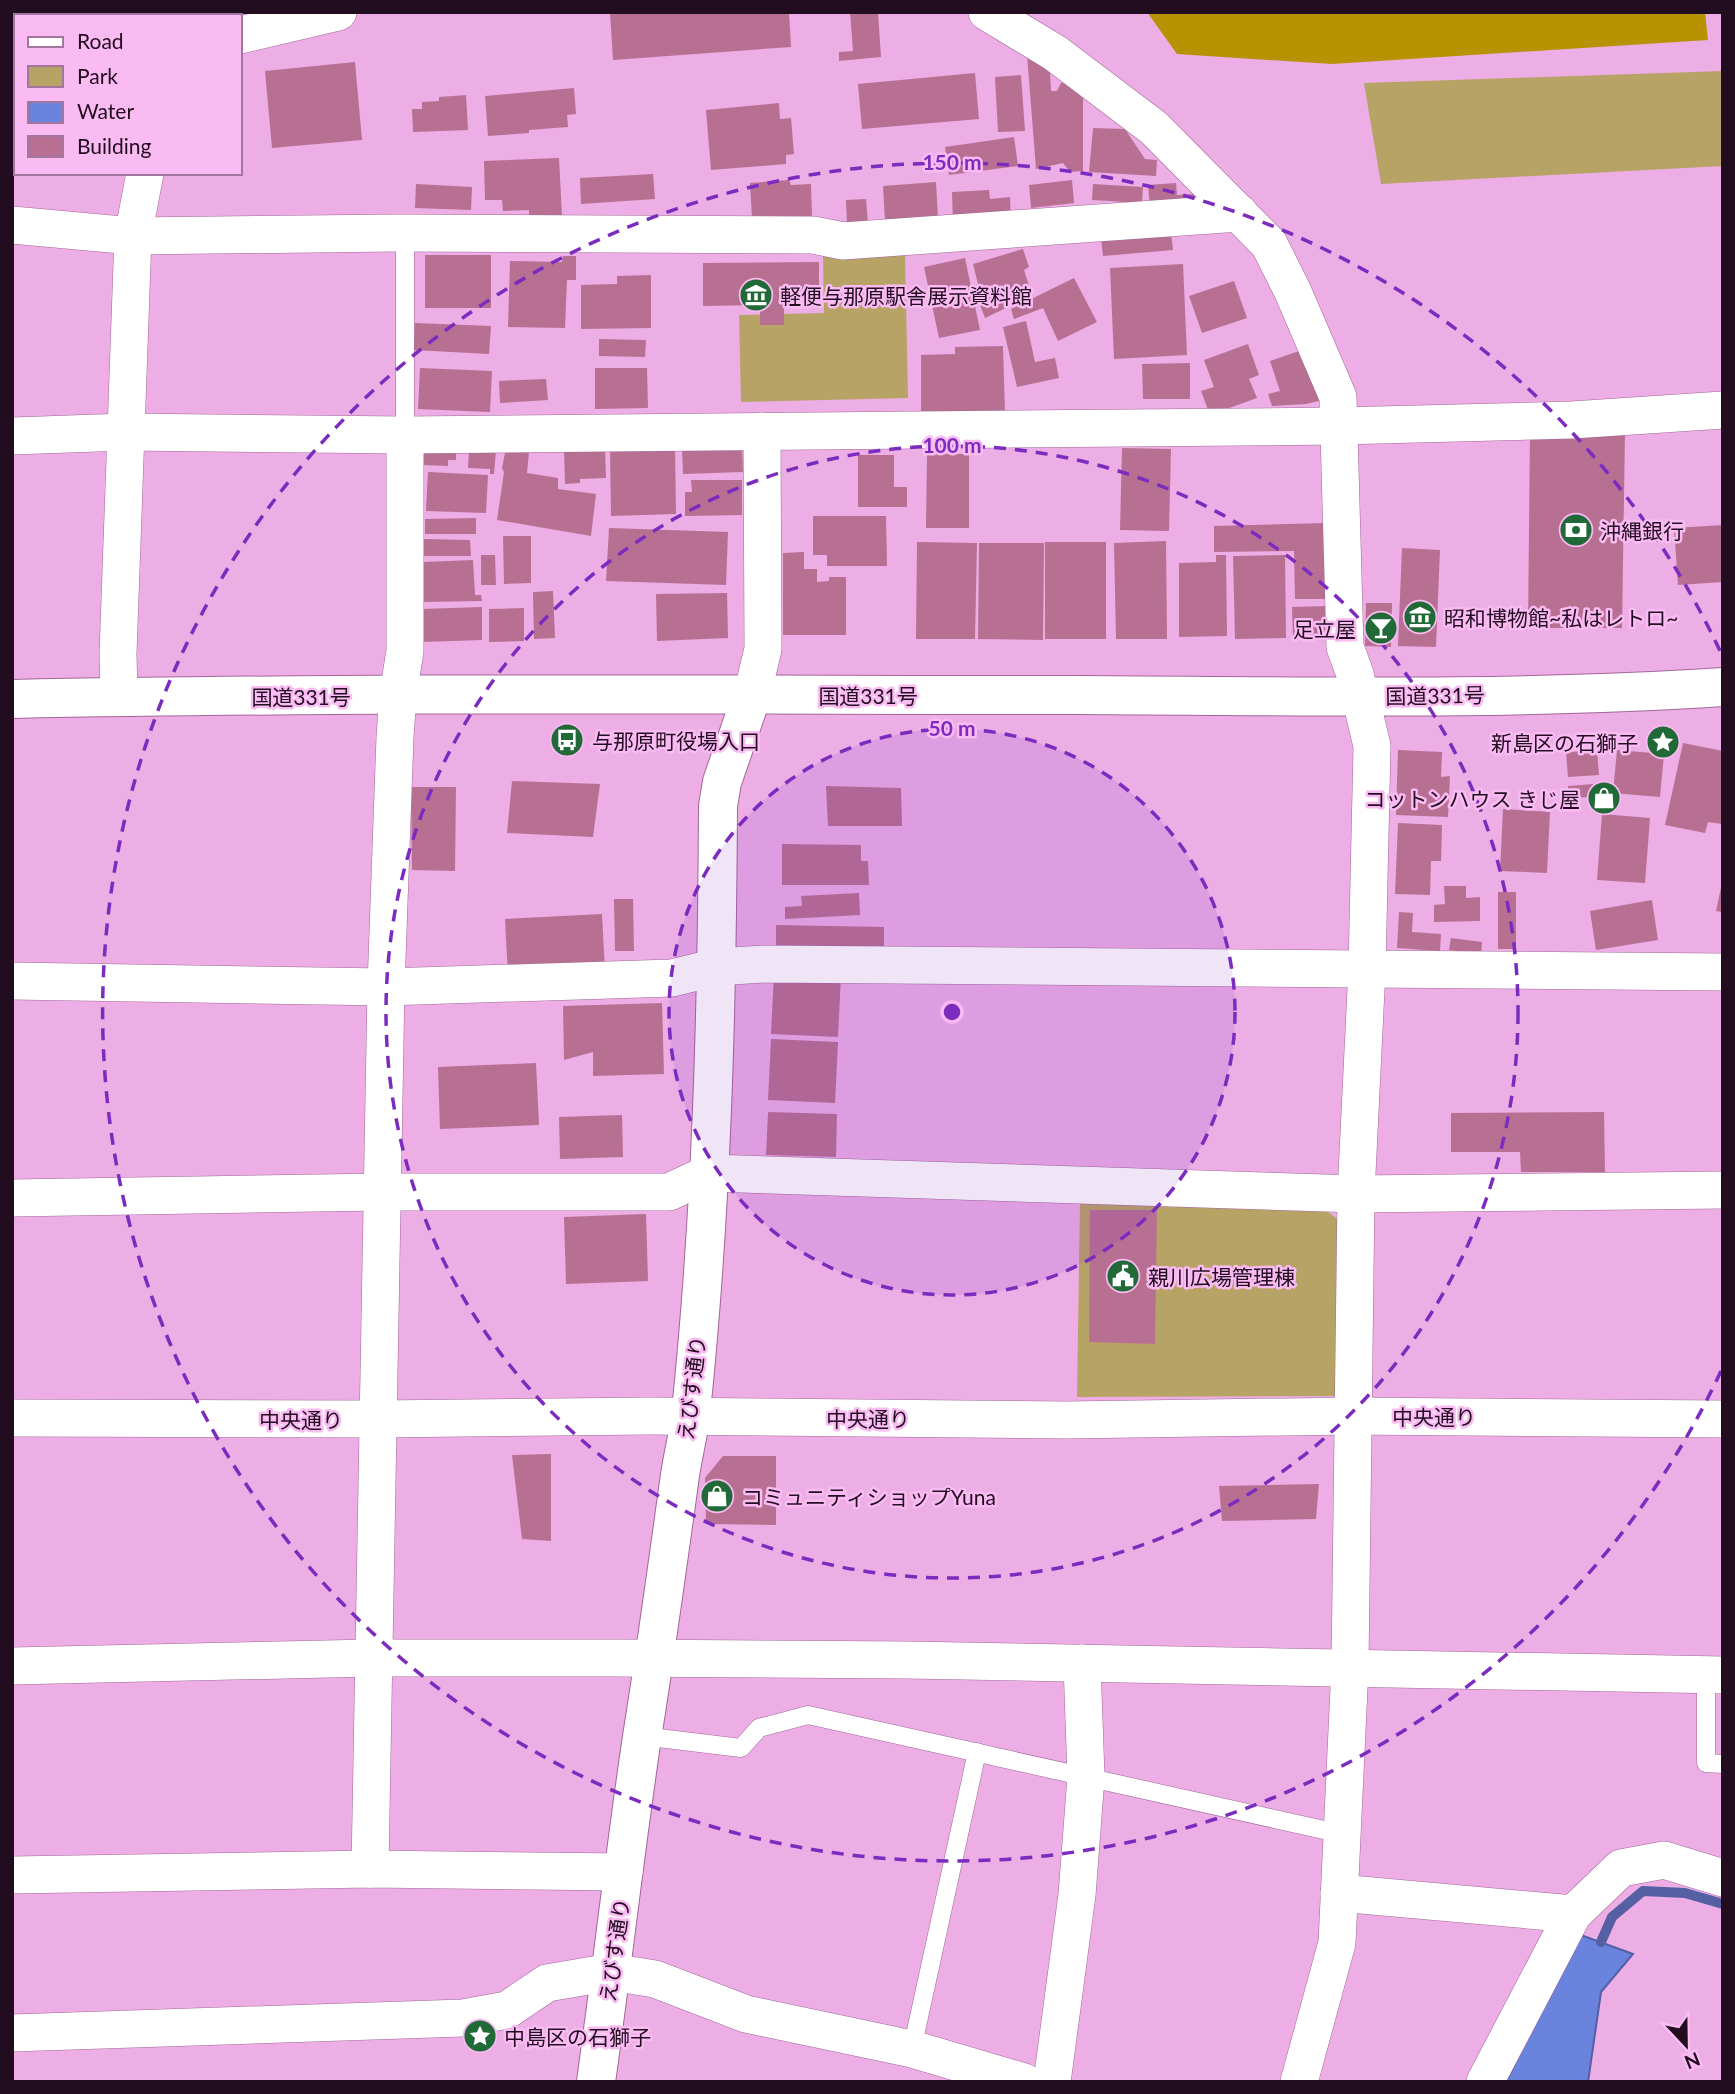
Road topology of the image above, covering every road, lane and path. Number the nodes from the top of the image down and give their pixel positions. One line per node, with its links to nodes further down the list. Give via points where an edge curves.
1 (338, 12): 3 (street)
2 (987, 12): 5 (street, via 1055,53 1154,128)
3 (242, 35)
4 (145, 175): 8 (street)
5 (1239, 213): 7 (street, via 843,241 813,235); 10 (street, via 1269,244 1293,292 1338,397)
6 (12, 225): 8 (street)
7 (405, 233): 8 (street); 13 (lane)
8 (133, 236): 12 (street)
9 (1723, 410): 10 (street, via 1572,420)
10 (1339, 426): 11 (street); 18 (street, via 1345,647)
11 (762, 431): 13 (street); 17 (street, via 763,649)
12 (126, 432): 13 (street); 14 (street); 19 (street)
13 (405, 435): 16 (street, via 405,651)
14 (12, 436)
15 (1723, 687): 18 (main road, 国道331号)
16 (398, 695): 17 (main road, 国道331号); 19 (main road, 国道331号); 25 (street)
17 (752, 695): 18 (main road, 国道331号); 21 (main road, えびす通り, via 718,806)
18 (1360, 696): 22 (street, via 1372,746)
19 (119, 697): 20 (main road, 国道331号)
20 (12, 698)
21 (717, 967): 22 (street); 25 (street, via 672,978); 26 (main road, えびす通り)
22 (1367, 970): 23 (street); 29 (street)
23 (1723, 972)
24 (12, 981): 25 (street)
25 (386, 987): 28 (street)
26 (710, 1173): 28 (street, via 669,1192); 29 (street); 32 (main road, えびす通り)
27 (1723, 1190): 29 (street)
28 (381, 1192): 30 (street); 34 (street)
29 (1356, 1194): 31 (street)
30 (12, 1198)
31 (1352, 1416): 32 (street, 中央通り, via 1067,1420); 35 (street, 中央通り); 40 (street)
32 (691, 1417): 34 (street, 中央通り); 37 (main road, えびす通り)
33 (12, 1419): 34 (street, 中央通り)
34 (379, 1419): 36 (street)
35 (1723, 1419)
36 (372, 1658): 37 (street); 39 (street); 47 (street)
37 (655, 1659): 38 (street); 42 (main road, えびす通り)
38 (1082, 1663): 40 (street); 45 (street)
39 (12, 1666)
40 (1350, 1667): 41 (street); 46 (street)
41 (1715, 1675): 44 (lane, via 1706,1763)
42 (642, 1736): 43 (lane, via 741,1748 759,1728 808,1714); 48 (main road, えびす通り)
43 (976, 1752): 45 (lane); 55 (lane)
44 (1723, 1764)
45 (1086, 1777): 46 (lane); 58 (street, via 1077,1895)
46 (1342, 1834): 51 (street)
47 (370, 1869): 48 (street); 49 (street)
48 (624, 1872): 53 (main road, えびす通り)
49 (12, 1875)
50 (1723, 1878): 52 (street, via 1664,1860 1620,1868)
51 (1339, 1893): 52 (street); 59 (street, via 1337,1943)
52 (1573, 1914): 60 (street)
53 (611, 1972): 54 (street, via 547,1983 507,2010 463,2018); 55 (street, via 655,1979 746,2014); 56 (main road, えびす通り)
54 (12, 2033)
55 (912, 2049): 57 (street)
56 (596, 2082)
57 (1024, 2082)
58 (1052, 2082)
59 (1299, 2082)
60 (1485, 2082)

